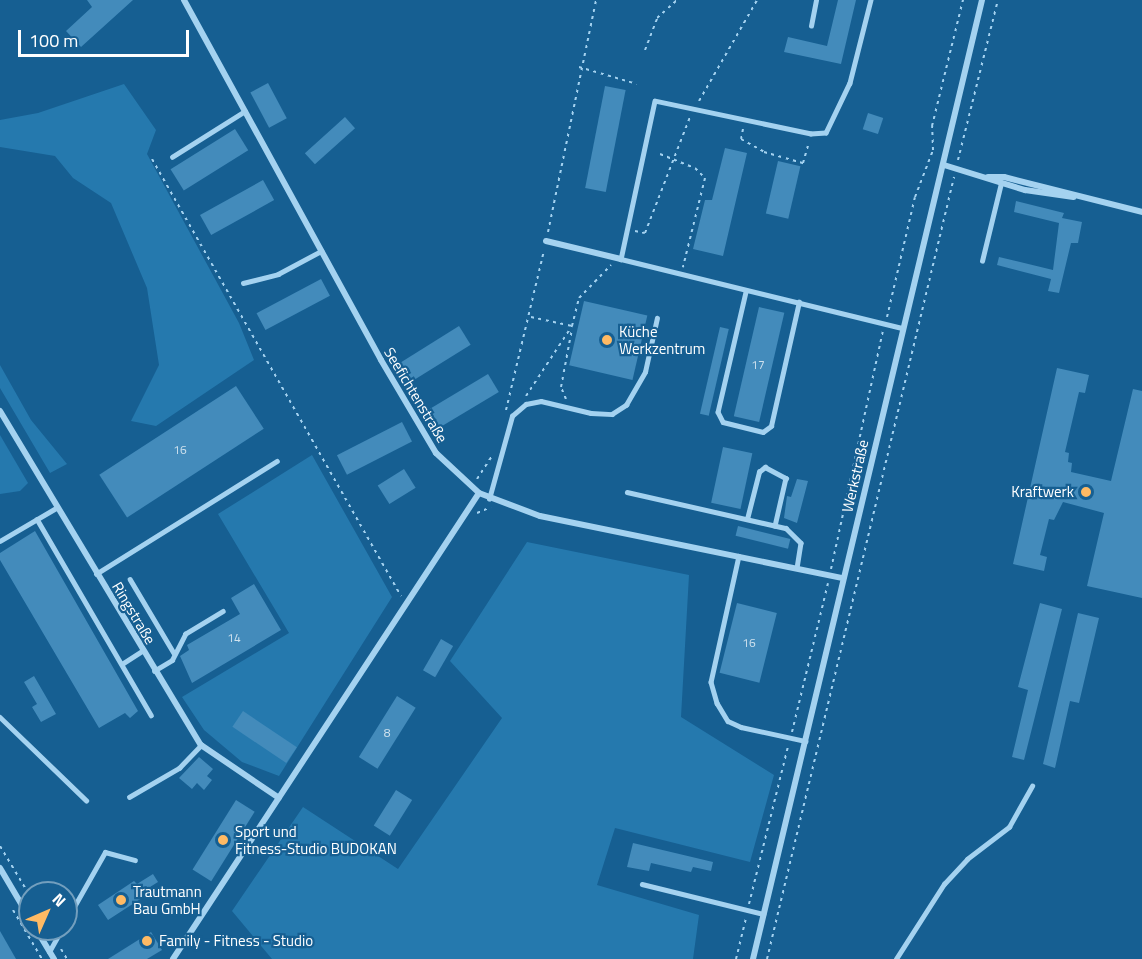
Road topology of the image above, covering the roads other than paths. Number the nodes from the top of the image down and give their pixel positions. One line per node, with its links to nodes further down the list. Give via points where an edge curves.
1 (184, 0): 6 (street, Seefichtenstraße)
2 (816, 0): 5 (lane)
3 (871, 0): 15 (lane, via 850,83 826,133 811,134 655,101)
4 (982, 0): 8 (street, Werkstraße)
5 (811, 26)
6 (245, 111): 7 (lane); 14 (street, Seefichtenstraße)
7 (172, 157)
8 (944, 165): 9 (street); 21 (street, Werkstraße)
9 (988, 177): 10 (street); 11 (street, via 1004,177)
10 (1001, 183): 11 (street); 16 (lane)
11 (1073, 196): 12 (street)
12 (1142, 212)
13 (546, 241): 15 (street)
14 (321, 251): 17 (lane, via 278,274); 25 (street, Seefichtenstraße, via 436,453)
15 (617, 259): 18 (lane)
16 (982, 261)
17 (243, 283)
18 (746, 292): 19 (lane); 19 (lane, via 718,412 723,422 763,432 771,426)
19 (799, 302): 21 (lane)
20 (657, 318): 26 (lane, via 645,372 626,405 612,414 541,401 526,404 512,416)
21 (902, 328): 35 (street, Werkstraße)
22 (0, 411): 27 (street, Ringstraße)
23 (277, 460): 34 (lane)
24 (627, 492): 29 (lane)
25 (479, 493): 26 (street, Seefichtenstraße); 48 (street)
26 (489, 499): 32 (street, Seefichtenstraße, via 540,516)
27 (56, 508): 28 (lane); 34 (street, Ringstraße)
28 (38, 519): 31 (lane); 40 (lane)
29 (747, 519): 30 (lane); 30 (lane, via 759,471 765,467 786,478)
30 (775, 526): 33 (lane, via 786,528 801,543)
31 (0, 541)
32 (739, 556): 33 (street, Seefichtenstraße); 44 (lane, via 711,682 728,721)
33 (797, 568): 35 (street, Seefichtenstraße)
34 (96, 573): 38 (street, Ringstraße)
35 (843, 578): 44 (street, Werkstraße)
36 (130, 579): 39 (lane)
37 (223, 611): 39 (lane, via 184,634)
38 (142, 651): 40 (lane); 41 (street, Ringstraße)
39 (174, 653): 41 (lane, via 172,660)
40 (122, 664): 42 (lane)
41 (154, 671): 45 (street, Ringstraße)
42 (151, 715)
43 (0, 717): 49 (lane)
44 (807, 742): 55 (street, Werkstraße)
45 (201, 745): 47 (lane, via 179,768); 48 (street, Ringstraße)
46 (1032, 786): 62 (lane, via 1009,827 967,859 944,884)
47 (129, 796)
48 (279, 798): 60 (street)
49 (86, 800)
50 (135, 861): 54 (lane, via 105,852)
51 (0, 868): 53 (street)
52 (642, 884): 55 (lane)
53 (18, 899)
54 (78, 900)
55 (763, 914): 61 (street, Werkstraße)
56 (43, 941): 58 (street)
57 (55, 941): 58 (lane)
58 (49, 952): 59 (street)
59 (54, 959)
60 (174, 959)
61 (753, 959)
62 (896, 959)

